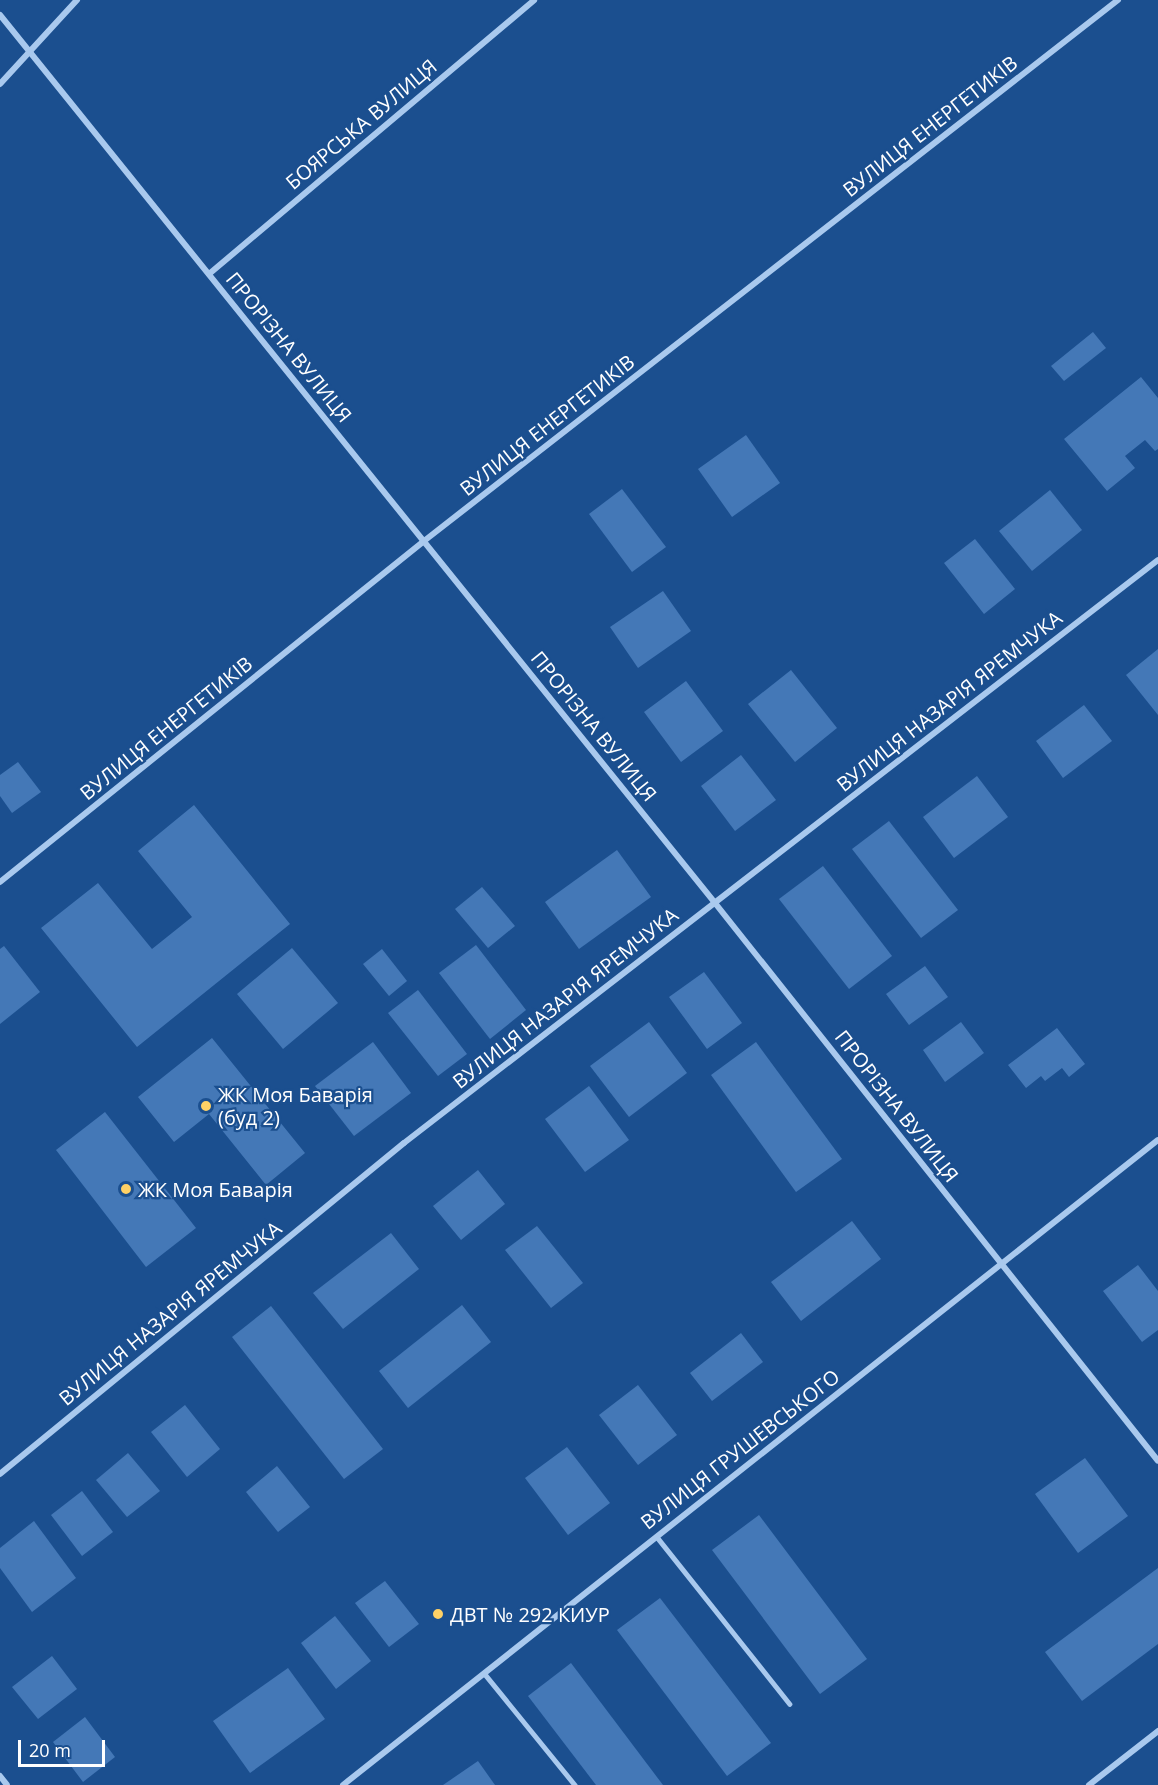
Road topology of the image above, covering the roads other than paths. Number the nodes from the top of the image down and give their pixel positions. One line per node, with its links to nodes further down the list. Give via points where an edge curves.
1 (77, 0): 5 (street)
2 (534, 0): 7 (street, БОЯРСЬКА ВУЛИЦЯ)
3 (1118, 0): 8 (street, ВУЛИЦЯ ЕНЕРГЕТИКІВ)
4 (0, 15): 5 (street, ПРОРІЗНА ВУЛИЦЯ)
5 (32, 53): 6 (street); 7 (street, ПРОРІЗНА ВУЛИЦЯ)
6 (0, 84)
7 (209, 274): 8 (street, ПРОРІЗНА ВУЛИЦЯ)
8 (424, 541): 10 (street, ВУЛИЦЯ ЕНЕРГЕТИКІВ); 11 (street, ПРОРІЗНА ВУЛИЦЯ)
9 (1158, 560): 11 (street, ВУЛИЦЯ НАЗАРІЯ ЯРЕМЧУКА)
10 (0, 882)
11 (715, 903): 13 (street, ПРОРІЗНА ВУЛИЦЯ); 15 (street, ВУЛИЦЯ НАЗАРІЯ ЯРЕМЧУКА, via 404,1143)
12 (1158, 1140): 13 (street, ВУЛИЦЯ ГРУШЕВСЬКОГО)
13 (1001, 1264): 14 (street, ПРОРІЗНА ВУЛИЦЯ); 16 (street, ВУЛИЦЯ ГРУШЕВСЬКОГО)
14 (1158, 1461)
15 (0, 1474)
16 (657, 1537): 17 (street, ВУЛИЦЯ ГРУШЕВСЬКОГО); 18 (lane)
17 (484, 1674): 22 (street, ВУЛИЦЯ ГРУШЕВСЬКОГО); 23 (lane)
18 (790, 1704)
19 (1158, 1731): 24 (street)
20 (0, 1776): 21 (street)
21 (8, 1785)
22 (343, 1785)
23 (575, 1785)
24 (1089, 1785)

